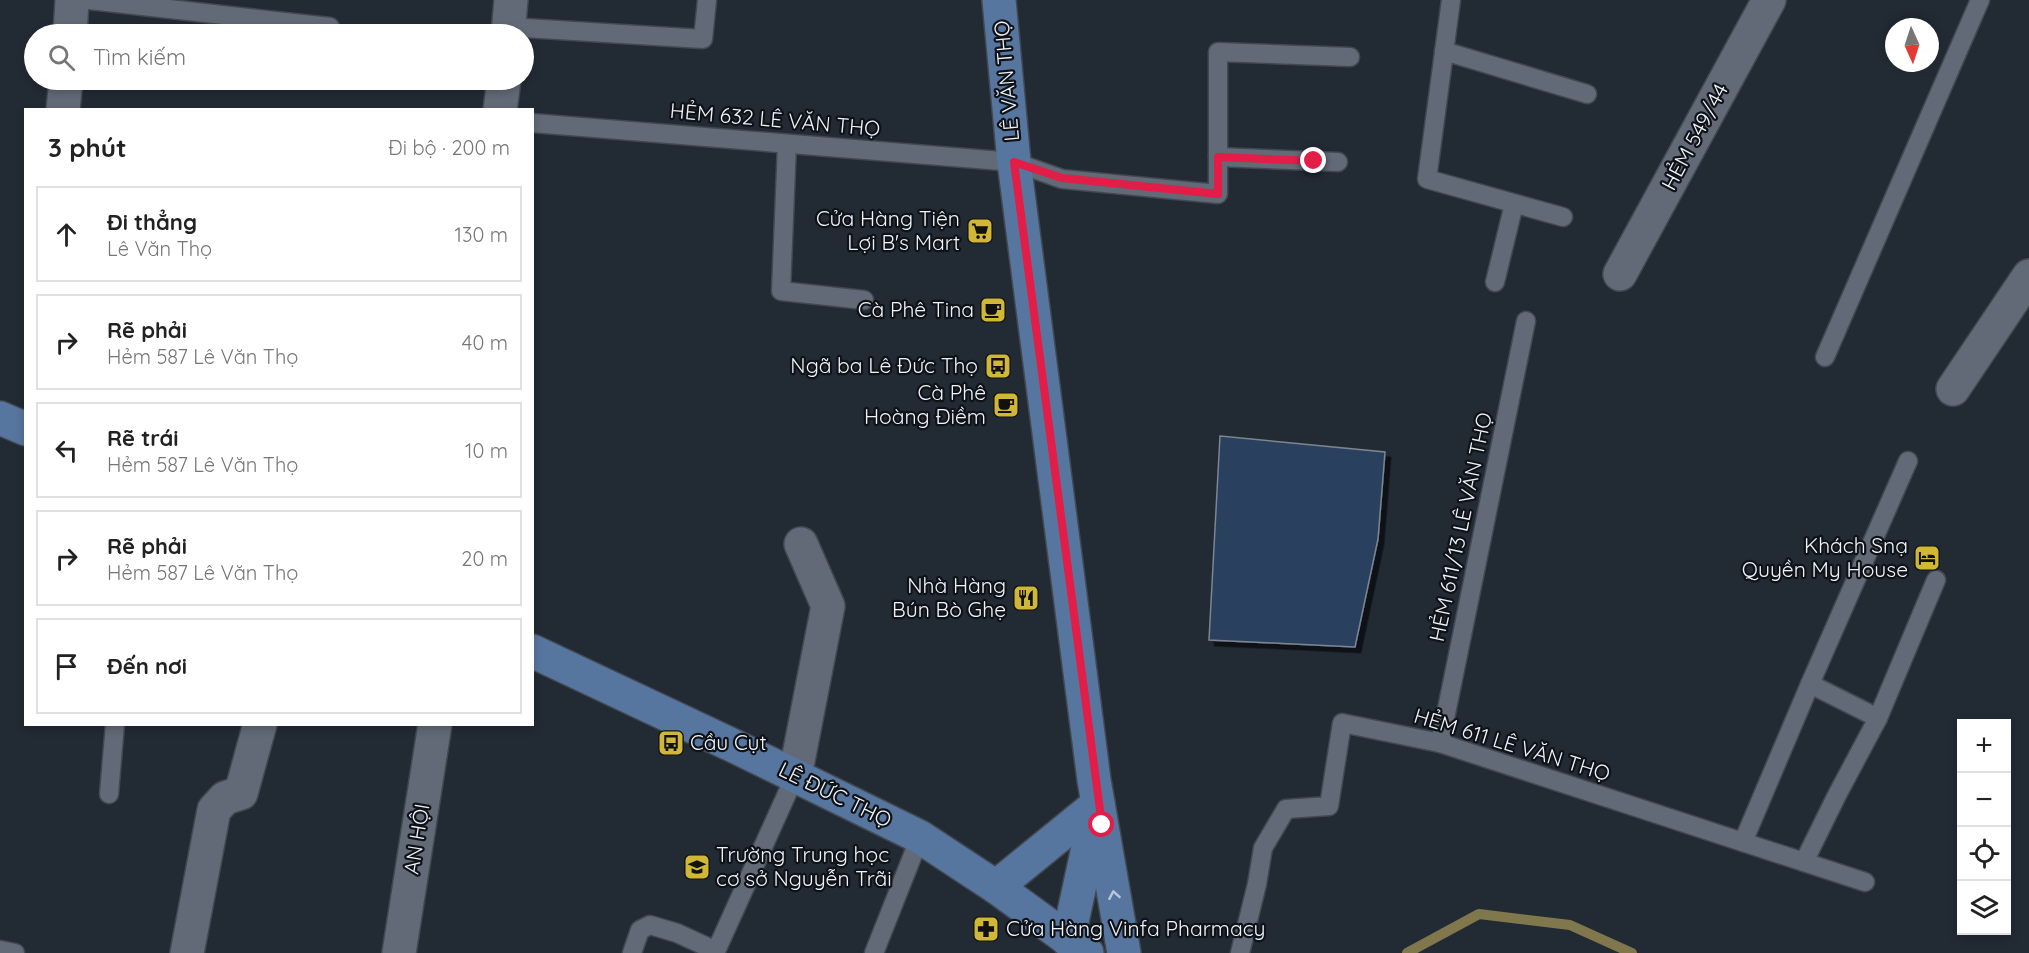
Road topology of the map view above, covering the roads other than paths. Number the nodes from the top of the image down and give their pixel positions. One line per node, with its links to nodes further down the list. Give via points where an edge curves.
1 (72, 0): 9 (street)
2 (89, 0): 10 (lane)
3 (707, 0): 8 (lane, via 703,39)
4 (999, 0): 21 (main road, LÊ VĂN THỌ)
5 (1451, 0): 11 (lane)
6 (1769, 0): 25 (street, HẺM 549/44)
7 (1980, 0): 30 (lane)
8 (509, 21)
9 (71, 24)
10 (303, 24)
11 (1444, 51): 15 (lane); 23 (lane, via 1427,179)
12 (1350, 57): 20 (lane, via 1218,52)
13 (65, 90): 16 (street)
14 (503, 90): 17 (street)
15 (1587, 94)
16 (63, 108)
17 (501, 108)
18 (534, 123): 19 (lane, HẺM 632 LÊ VĂN THỌ)
19 (787, 144): 21 (lane, HẺM 632 LÊ VĂN THỌ); 28 (lane, via 781,291)
20 (1218, 157): 21 (lane, HẺM 632 LÊ VĂN THỌ, via 1218,194 1062,178); 22 (lane)
21 (1014, 162): 46 (main road, LÊ VĂN THỌ)
22 (1338, 162)
23 (1514, 204): 24 (lane); 27 (lane)
24 (1563, 217)
25 (1620, 274)
26 (2029, 276): 31 (street)
27 (1495, 282)
28 (864, 300)
29 (1526, 321): 43 (lane, HẺM 611/13 LÊ VĂN THỌ)
30 (1826, 357)
31 (1953, 389)
32 (0, 418): 33 (main road)
33 (24, 428)
34 (1908, 461): 38 (lane)
35 (801, 544): 44 (street, via 828,606)
36 (1936, 580): 39 (lane)
37 (534, 652): 44 (main road, LÊ ĐỨC THỌ)
38 (1810, 684): 39 (lane); 48 (lane)
39 (1878, 718): 49 (lane)
40 (115, 726): 45 (lane)
41 (259, 726): 56 (street, via 240,793 225,798 214,810)
42 (435, 726): 57 (street, AN HỘI)
43 (1440, 743): 48 (lane, HẺM 611 LÊ VĂN THỌ); 61 (lane, HẺM 611 LÊ VĂN THỌ, via 1342,723 1329,806 1286,808 1263,848)
44 (795, 776): 47 (main road, LÊ ĐỨC THỌ); 54 (lane)
45 (109, 794)
46 (1098, 804): 51 (main road); 52 (main road); 60 (main road, LÊ VĂN THỌ, one-way to 46)
47 (920, 837): 51 (main road, LÊ ĐỨC THỌ); 59 (lane)
48 (1743, 842): 49 (lane, HẺM 611 LÊ VĂN THỌ)
49 (1804, 862): 50 (lane, HẺM 611 LÊ VĂN THỌ)
50 (1864, 882)
51 (996, 887): 52 (main road, LÊ ĐỨC THỌ)
52 (1077, 946)
53 (0, 950): 55 (lane)
54 (718, 952): 58 (lane, via 651,925 640,930)
55 (15, 953)
56 (187, 953)
57 (399, 953)
58 (632, 953)
59 (874, 953)
60 (1124, 953)
61 (1240, 953)

